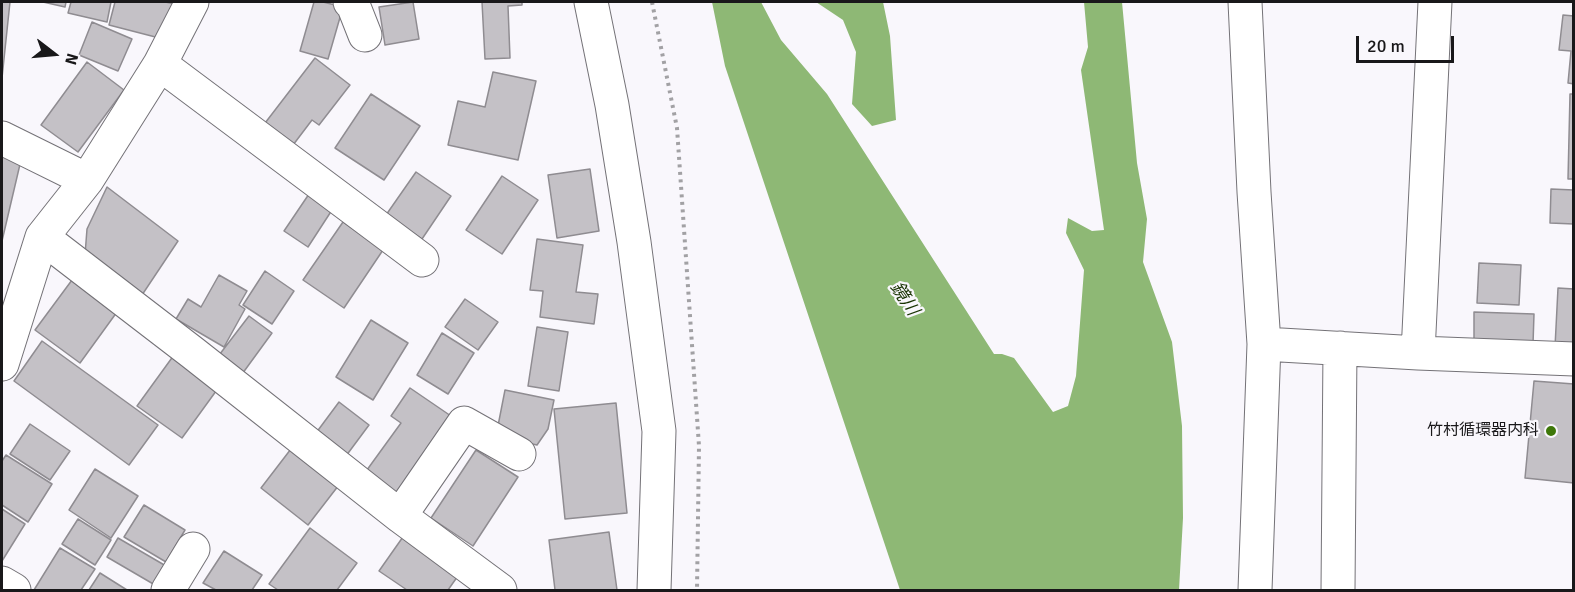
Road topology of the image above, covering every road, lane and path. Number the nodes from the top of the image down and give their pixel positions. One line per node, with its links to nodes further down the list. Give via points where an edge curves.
1 (192, 2): 8 (street)
2 (350, 2): 7 (street)
3 (591, 2): 25 (street, via 612,105 659,431)
4 (652, 2): 26 (path, via 677,128 699,447)
5 (1245, 2): 13 (street)
6 (1435, 2): 15 (street)
7 (365, 35)
8 (160, 63): 10 (street); 12 (street)
9 (2, 138): 10 (street)
10 (87, 180): 11 (street)
11 (42, 237): 17 (street); 19 (street)
12 (422, 260)
13 (1264, 344): 14 (street); 27 (street)
14 (1340, 348): 15 (street); 28 (street)
15 (1418, 353): 16 (street)
16 (1574, 359)
17 (2, 364)
18 (519, 454): 19 (street, via 464,423)
19 (400, 516): 24 (street)
20 (193, 549): 23 (street)
21 (2, 583): 22 (street)
22 (14, 591)
23 (168, 591)
24 (500, 591)
25 (654, 591)
26 (697, 591)
27 (1255, 591)
28 (1338, 591)

